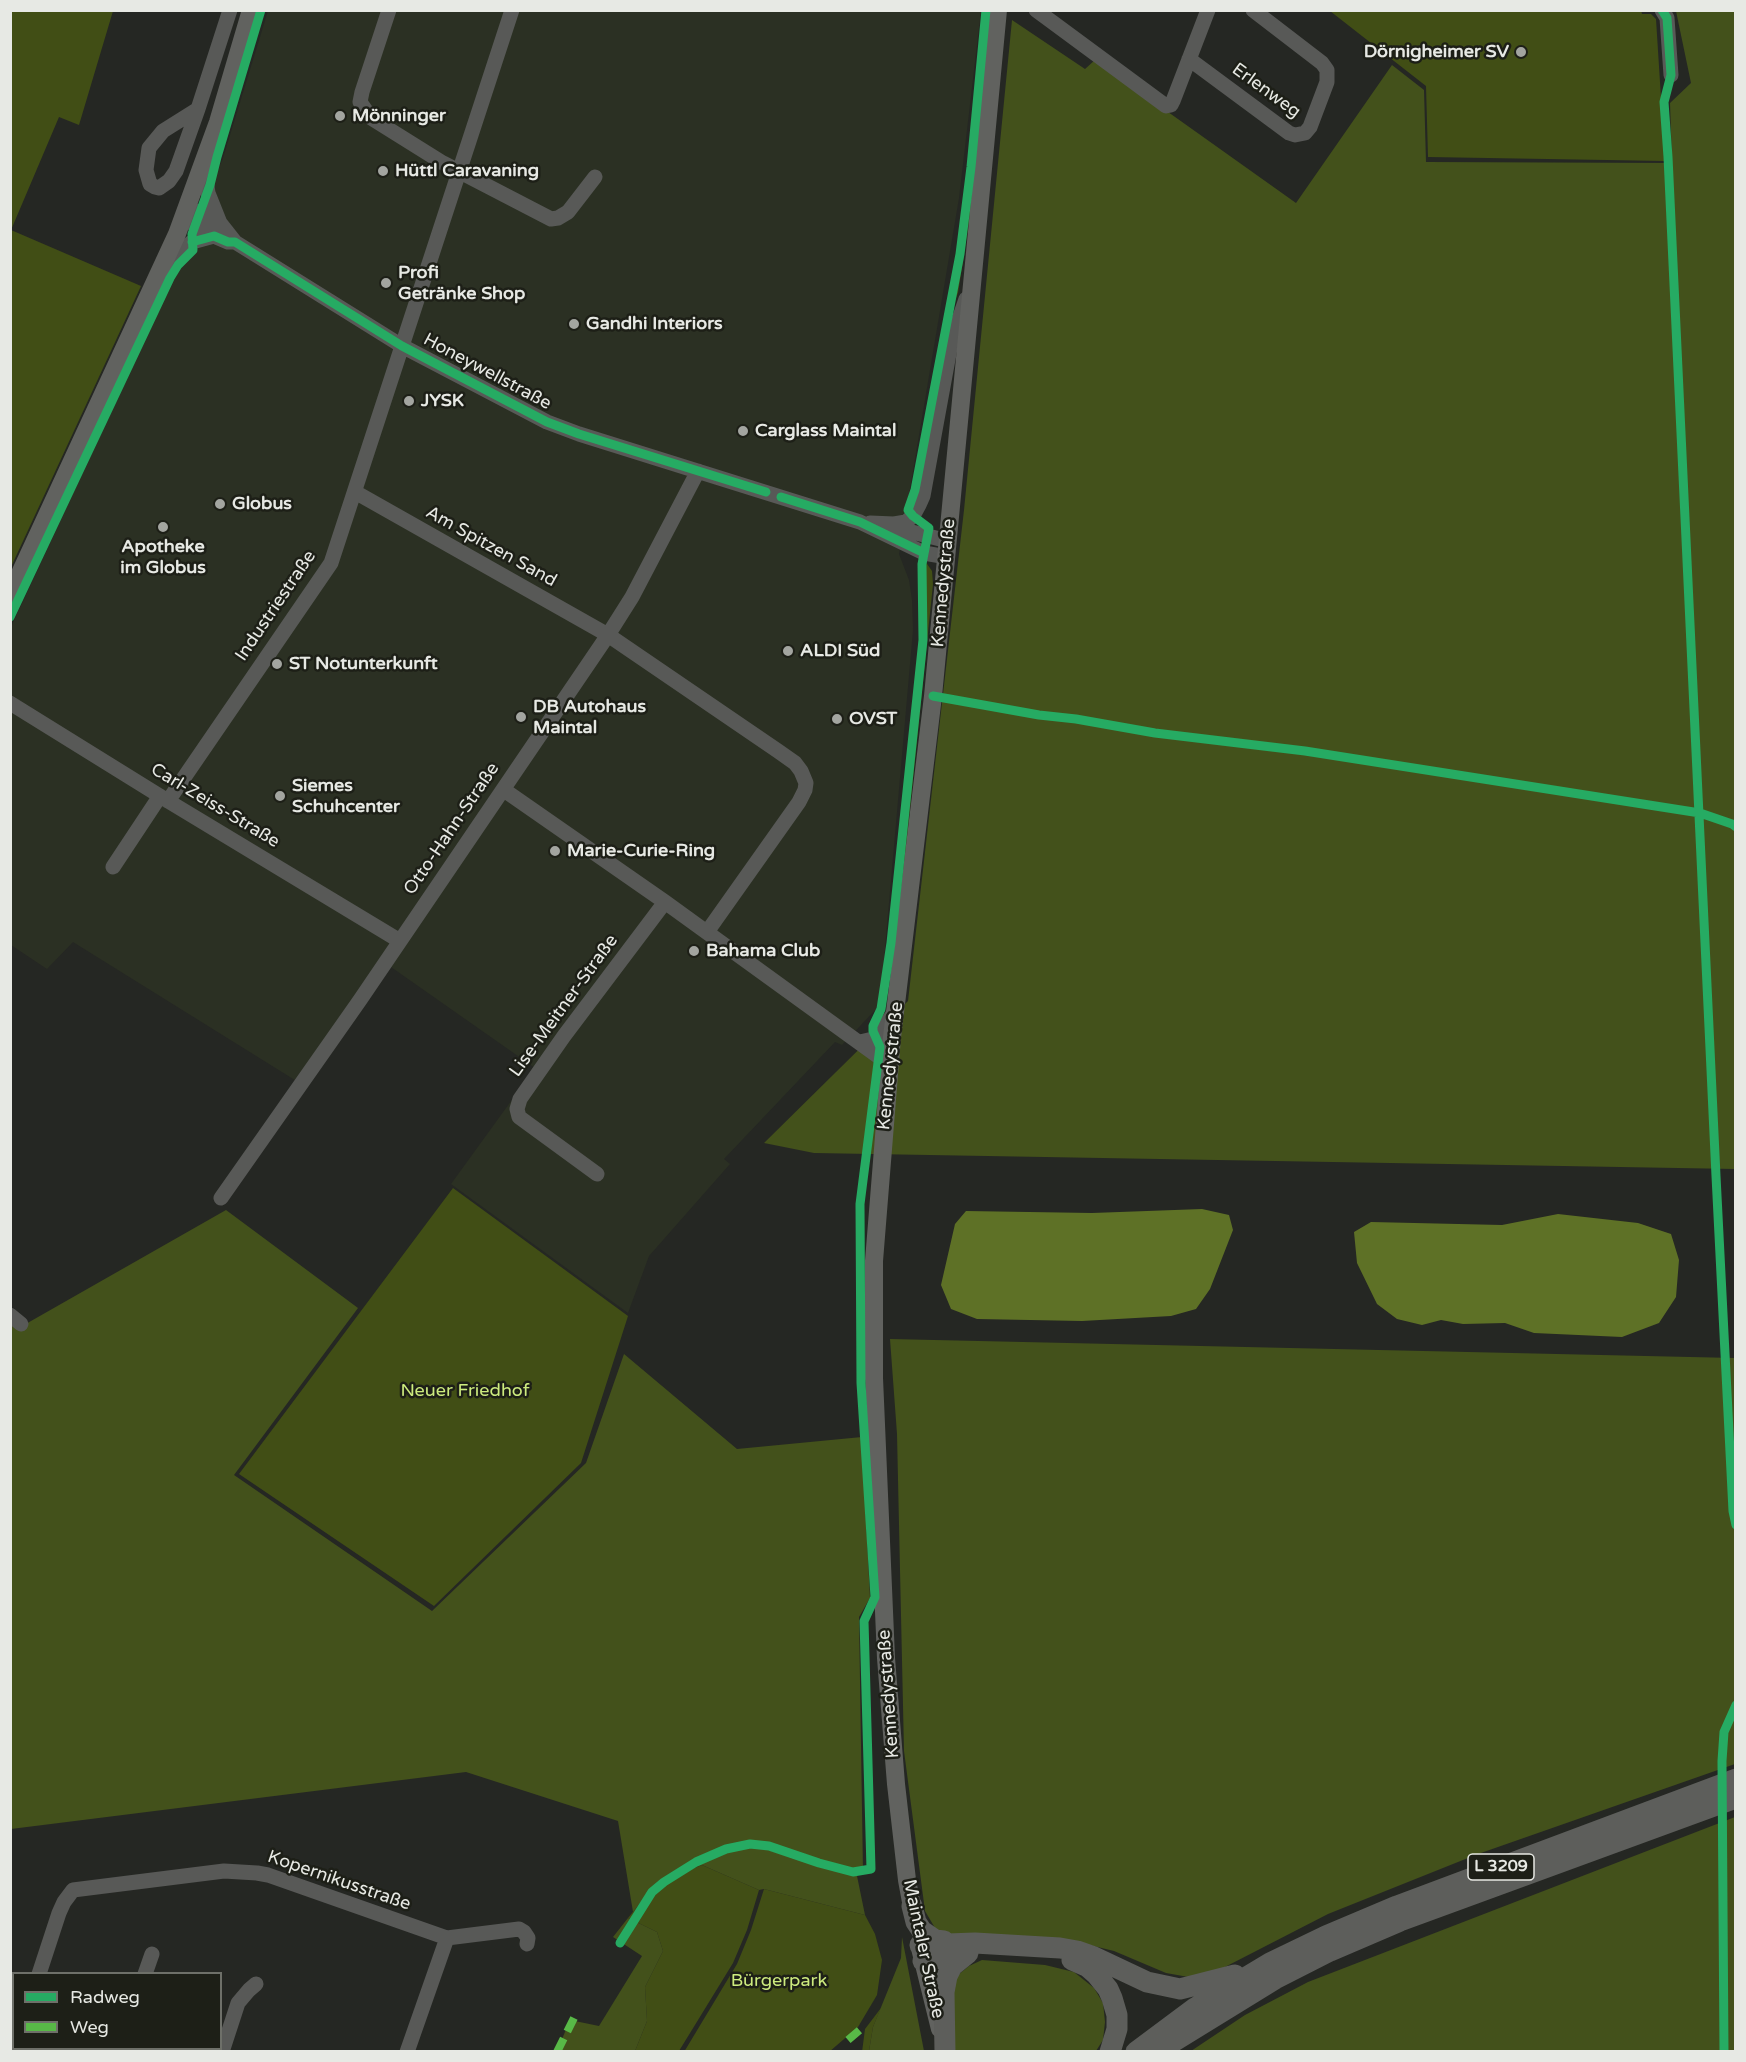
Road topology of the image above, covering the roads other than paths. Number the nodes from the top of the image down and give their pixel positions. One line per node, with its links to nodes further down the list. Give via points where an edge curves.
1 (230, 10): 12 (street)
2 (251, 10): 13 (main road)
3 (389, 10): 14 (street, via 360,102 371,118)
4 (512, 10): 14 (street, Industriestraße)
5 (998, 10): 19 (main road, Kennedystraße)
6 (1208, 10): 10 (street)
7 (1253, 10): 10 (street, Erlenweg, via 1328,70 1327,82 1305,133 1289,133)
8 (1662, 10): 11 (street, via 1667,18)
9 (1045, 13): 10 (street, via 1163,105 1171,105)
10 (1190, 59)
11 (1671, 75)
12 (198, 109): 12 (street, via 152,142 146,170 152,186 159,188 173,176)
13 (204, 165): 16 (main road); 17 (street, Honeywellstraße)
14 (461, 172): 15 (street, via 550,219 568,212); 20 (street, Industriestraße)
15 (595, 177)
16 (185, 212): 17 (street, Honeywellstraße); 18 (main road)
17 (217, 230): 18 (street, via 192,242); 20 (street, Honeywellstraße)
18 (157, 282): 26 (main road)
19 (971, 288): 24 (street, Kennedystraße, via 951,343 923,496 906,522); 25 (main road, Kennedystraße)
20 (402, 346): 21 (street, Honeywellstraße, via 547,422); 22 (street, Industriestraße)
21 (698, 471): 23 (street, Honeywellstraße); 27 (street, Otto-Hahn-Straße)
22 (355, 492): 27 (street, Am Spitzen Sand); 30 (street, Industriestraße, via 327,569)
23 (860, 522): 24 (street, Kennedystraße); 25 (street, Honeywellstraße, via 924,554)
24 (883, 524): 25 (street)
25 (947, 549): 35 (main road, Kennedystraße)
26 (10, 595)
27 (608, 635): 29 (street, Otto-Hahn-Straße); 33 (street, via 795,763 804,777 805,790 799,802)
28 (10, 703): 30 (street, Carl-Zeiss-Straße)
29 (504, 790): 32 (street); 34 (street, Otto-Hahn-Straße)
30 (164, 799): 31 (street, Industriestraße); 34 (street, Carl-Zeiss-Straße)
31 (113, 867)
32 (665, 902): 33 (street); 38 (street, Lise-Meitner-Straße, via 564,1035 517,1109 519,1118)
33 (706, 932): 36 (street)
34 (400, 942): 39 (street, Otto-Hahn-Straße)
35 (896, 1009): 36 (street, via 877,1038); 37 (main road, Kennedystraße)
36 (860, 1042): 37 (street)
37 (890, 1065): 42 (main road, Kennedystraße, via 874,1261 874,1378 886,1658)
38 (597, 1174)
39 (221, 1198)
40 (1736, 1779): 49 (highway, L 3209, via 1397,1906)
41 (1736, 1798): 58 (highway, L 3209, via 1400,1921 1330,1951 1275,1978)
42 (904, 1848): 43 (main road, Maintaler Straße)
43 (912, 1906): 46 (highway, via 916,1922 928,1937); 47 (main road, Maintaler Straße)
44 (447, 1938): 45 (street, Kopernikusstraße, via 519,1929 528,1938); 50 (street, Kopernikusstraße, via 268,1875 224,1871 73,1890 63,1902); 54 (street)
45 (527, 1944)
46 (966, 1948): 47 (highway); 49 (highway, via 1045,1946 1077,1951 1147,1982 1180,1989); 55 (highway, via 947,1976); 56 (highway, via 1063,1957 1088,1967 1108,1989 1115,2007 1117,2030)
47 (921, 1953): 55 (main road, Maintaler Straße)
48 (152, 1954): 51 (street)
49 (1270, 1963): 57 (highway, L 3209, via 1195,2008)
50 (40, 1972)
51 (146, 1972)
52 (256, 1984): 53 (street, via 238,2003)
53 (222, 2052)
54 (407, 2052)
55 (945, 2052)
56 (1110, 2052)
57 (1136, 2052)
58 (1158, 2052)

